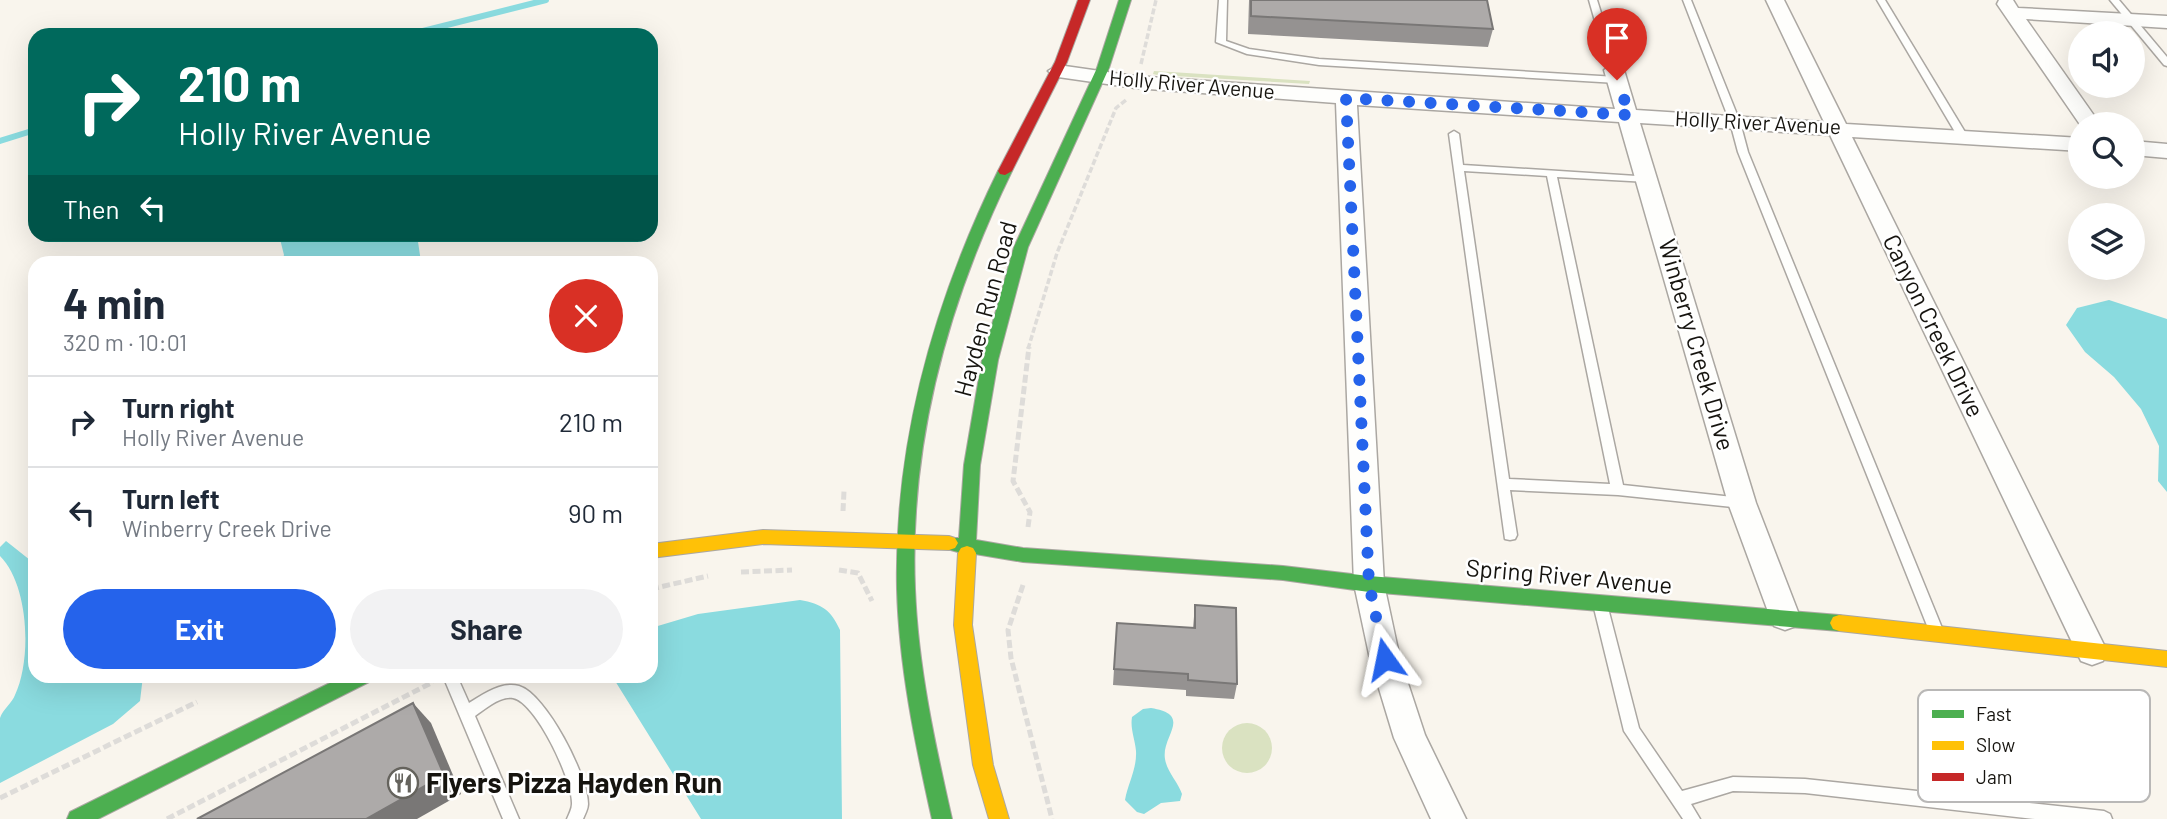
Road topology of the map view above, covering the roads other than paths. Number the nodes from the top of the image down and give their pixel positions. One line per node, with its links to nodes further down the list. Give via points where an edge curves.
1 (1084, 0): 13 (main road, Hayden Run Road)
2 (1125, 0): 15 (main road, Hayden Run Road)
3 (1223, 0): 14 (lane, via 1221,42 1247,51 1319,62)
4 (1593, 0): 14 (lane)
5 (1686, 0): 19 (lane)
6 (1775, 0): 20 (street, Canyon Creek Drive)
7 (1881, 0): 22 (lane)
8 (2114, 0): 10 (lane)
9 (2008, 6): 10 (street); 17 (street)
10 (2131, 20): 11 (street); 12 (lane)
11 (2167, 22)
12 (2167, 63)
13 (1058, 71): 15 (street, Holly River Avenue); 33 (main road, Hayden Run Road, via 972,240 936,356 912,464)
14 (1616, 75): 18 (street, Winberry Creek Drive)
15 (1099, 77): 16 (street, Holly River Avenue); 34 (main road, Hayden Run Road, via 1021,247 990,360 972,465)
16 (1346, 98): 18 (street, Holly River Avenue); 36 (street)
17 (2082, 112)
18 (1630, 115): 19 (street, Holly River Avenue); 28 (street, Winberry Creek Drive)
19 (1735, 122): 20 (street, Holly River Avenue); 39 (lane, via 1743,152)
20 (1836, 128): 22 (street, Holly River Avenue); 40 (street, Canyon Creek Drive)
21 (1454, 134): 26 (lane)
22 (1963, 137): 23 (street, Holly River Avenue)
23 (2068, 144)
24 (2145, 149): 25 (street)
25 (2167, 150)
26 (1459, 168): 27 (lane); 29 (lane)
27 (1551, 173): 28 (lane); 30 (lane)
28 (1648, 179): 31 (street, Winberry Creek Drive)
29 (1503, 484): 30 (lane); 32 (lane)
30 (1618, 490): 31 (lane)
31 (1742, 503): 38 (street, Winberry Creek Drive)
32 (1510, 535)
33 (907, 540): 34 (main road); 35 (main road, via 763,537); 52 (main road, Hayden Run Road, via 909,634)
34 (967, 545): 36 (main road, Spring River Avenue, via 1023,555 1283,573); 53 (main road, Hayden Run Road, via 963,625 983,765)
35 (658, 550)
36 (1369, 584): 37 (main road, Spring River Avenue); 54 (street, via 1385,659 1410,738)
37 (1599, 601): 38 (main road, Spring River Avenue); 46 (lane, via 1632,731)
38 (1786, 617): 39 (main road, Spring River Avenue)
39 (1938, 635): 40 (main road, Spring River Avenue)
40 (2092, 651): 41 (main road, Spring River Avenue)
41 (2167, 659)
42 (347, 683): 48 (main road, via 291,709)
43 (452, 683): 44 (lane)
44 (468, 712): 50 (lane); 51 (lane, via 508,692 519,692 534,704 554,733 569,771 580,803)
45 (1918, 798): 46 (lane, via 1805,786 1733,784)
46 (1680, 799): 55 (lane)
47 (1950, 802): 56 (lane)
48 (107, 812): 49 (main road)
49 (77, 819)
50 (511, 819)
51 (575, 819)
52 (942, 819)
53 (999, 819)
54 (1449, 819)
55 (1692, 819)
56 (2104, 819)

